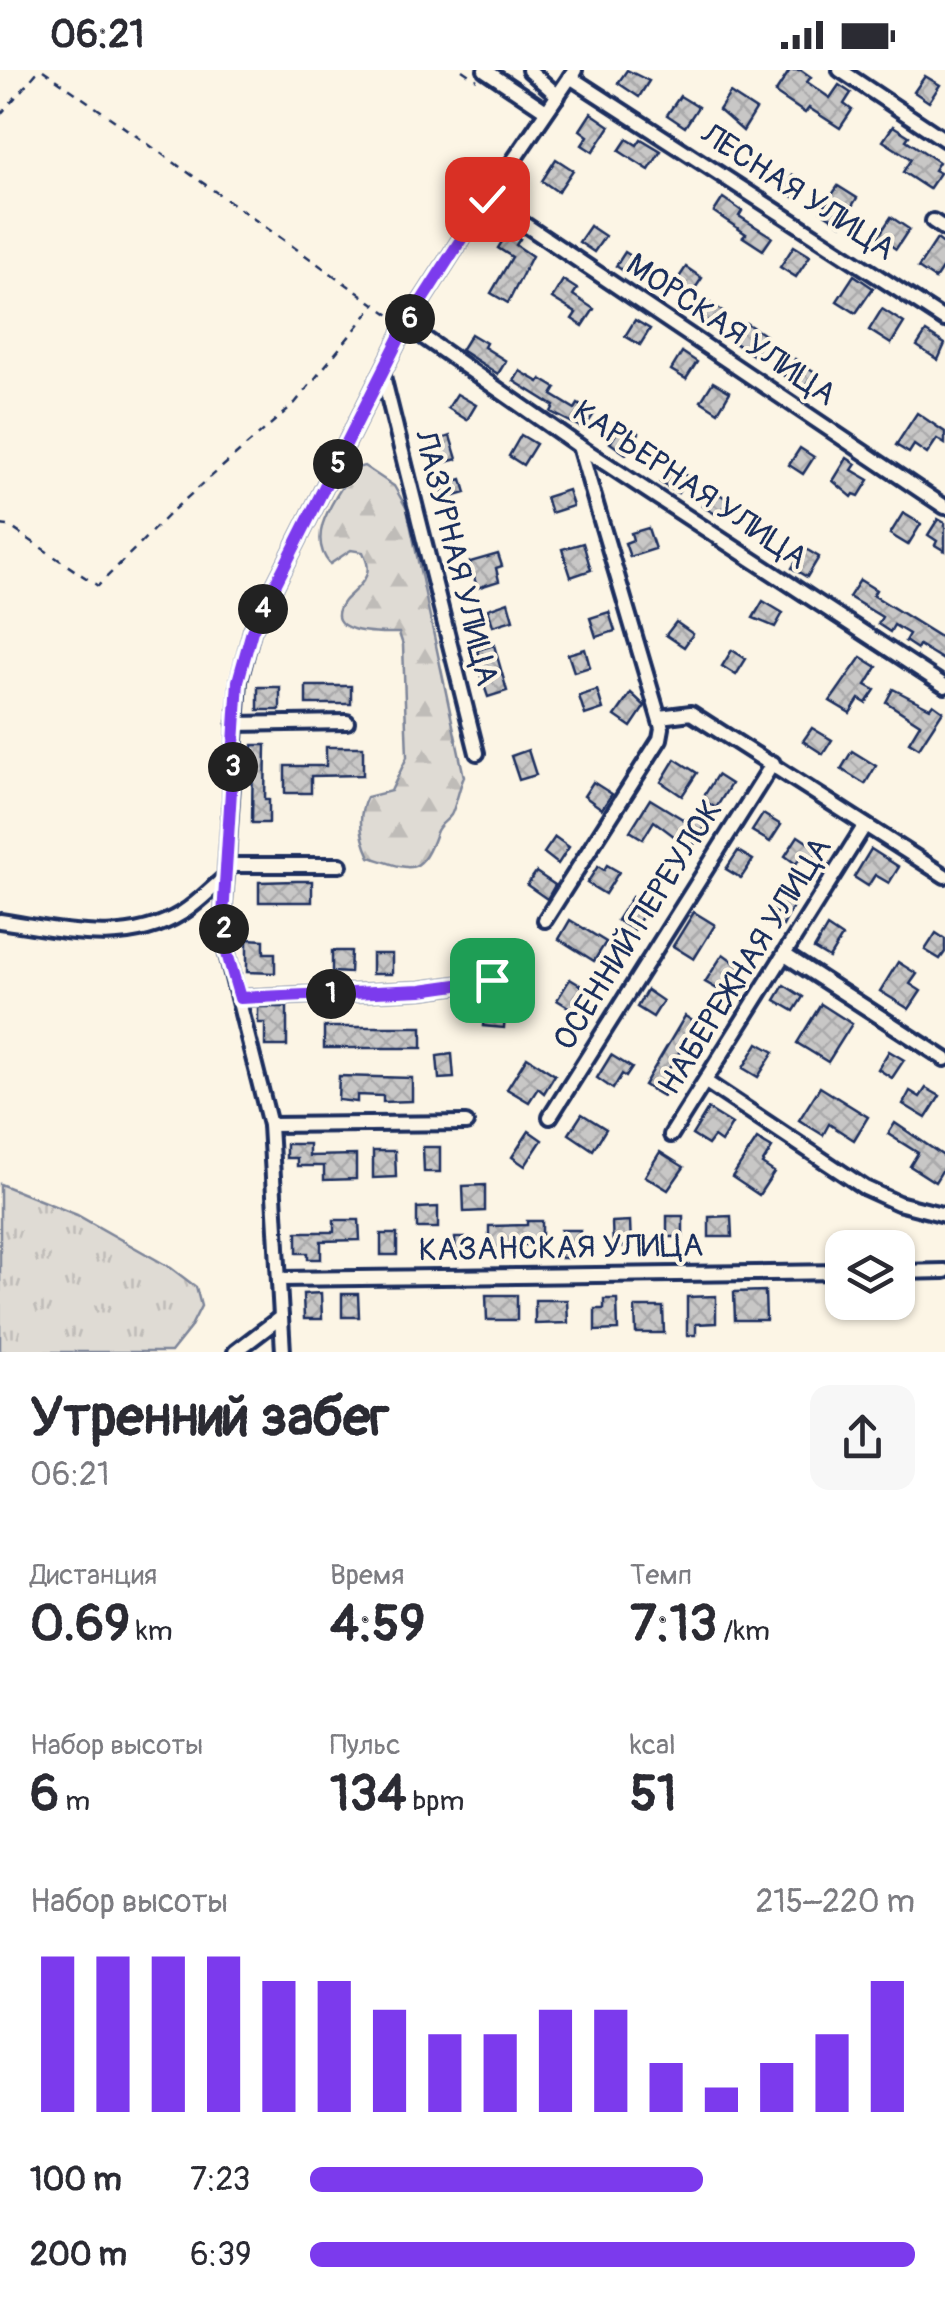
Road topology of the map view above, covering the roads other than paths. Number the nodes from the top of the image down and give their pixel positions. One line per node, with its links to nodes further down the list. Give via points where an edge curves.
1 (485, 70): 6 (street)
2 (529, 70): 5 (street)
3 (840, 70): 7 (street)
4 (573, 74): 5 (street); 9 (street, ЛЕСНАЯ УЛИЦА)
5 (558, 96): 6 (street)
6 (546, 110): 8 (street)
7 (945, 140)
8 (487, 199): 10 (street); 13 (street, МОРСКАЯ УЛИЦА)
9 (945, 320)
10 (406, 325): 11 (street); 12 (street, КАРЬЕРНАЯ УЛИЦА)
11 (383, 376): 17 (street, via 252,631 238,681); 18 (street, ЛАЗУРНАЯ УЛИЦА)
12 (579, 446): 14 (street, КАРЬЕРНАЯ УЛИЦА); 15 (street)
13 (945, 507)
14 (945, 686)
15 (660, 717): 19 (street, via 692,713); 24 (street, via 660,738)
16 (347, 722): 17 (street)
17 (236, 724): 22 (street)
18 (476, 753)
19 (773, 763): 20 (street); 31 (street, ОСЕННИЙ ПЕРЕУЛОК)
20 (865, 825): 23 (street); 26 (street, НАБЕРЕЖНАЯ УЛИЦА)
21 (340, 864): 22 (street)
22 (226, 872): 25 (street, via 184,912 141,932); 28 (street, via 226,950)
23 (945, 876)
24 (545, 920)
25 (0, 921)
26 (785, 955): 29 (street); 30 (street, НАБЕРЕЖНАЯ УЛИЦА)
27 (492, 980): 28 (street)
28 (240, 998): 33 (street)
29 (945, 1058)
30 (706, 1082): 34 (street, НАБЕРЕЖНАЯ УЛИЦА); 35 (street, via 865,1188)
31 (550, 1117)
32 (466, 1123): 33 (street)
33 (270, 1125): 39 (street)
34 (670, 1135)
35 (945, 1215)
36 (945, 1271): 38 (street)
37 (825, 1272): 39 (street, КАЗАНСКАЯ УЛИЦА)
38 (915, 1272)
39 (280, 1278): 40 (street)
40 (281, 1317): 41 (street); 42 (street)
41 (235, 1352)
42 (283, 1352)

